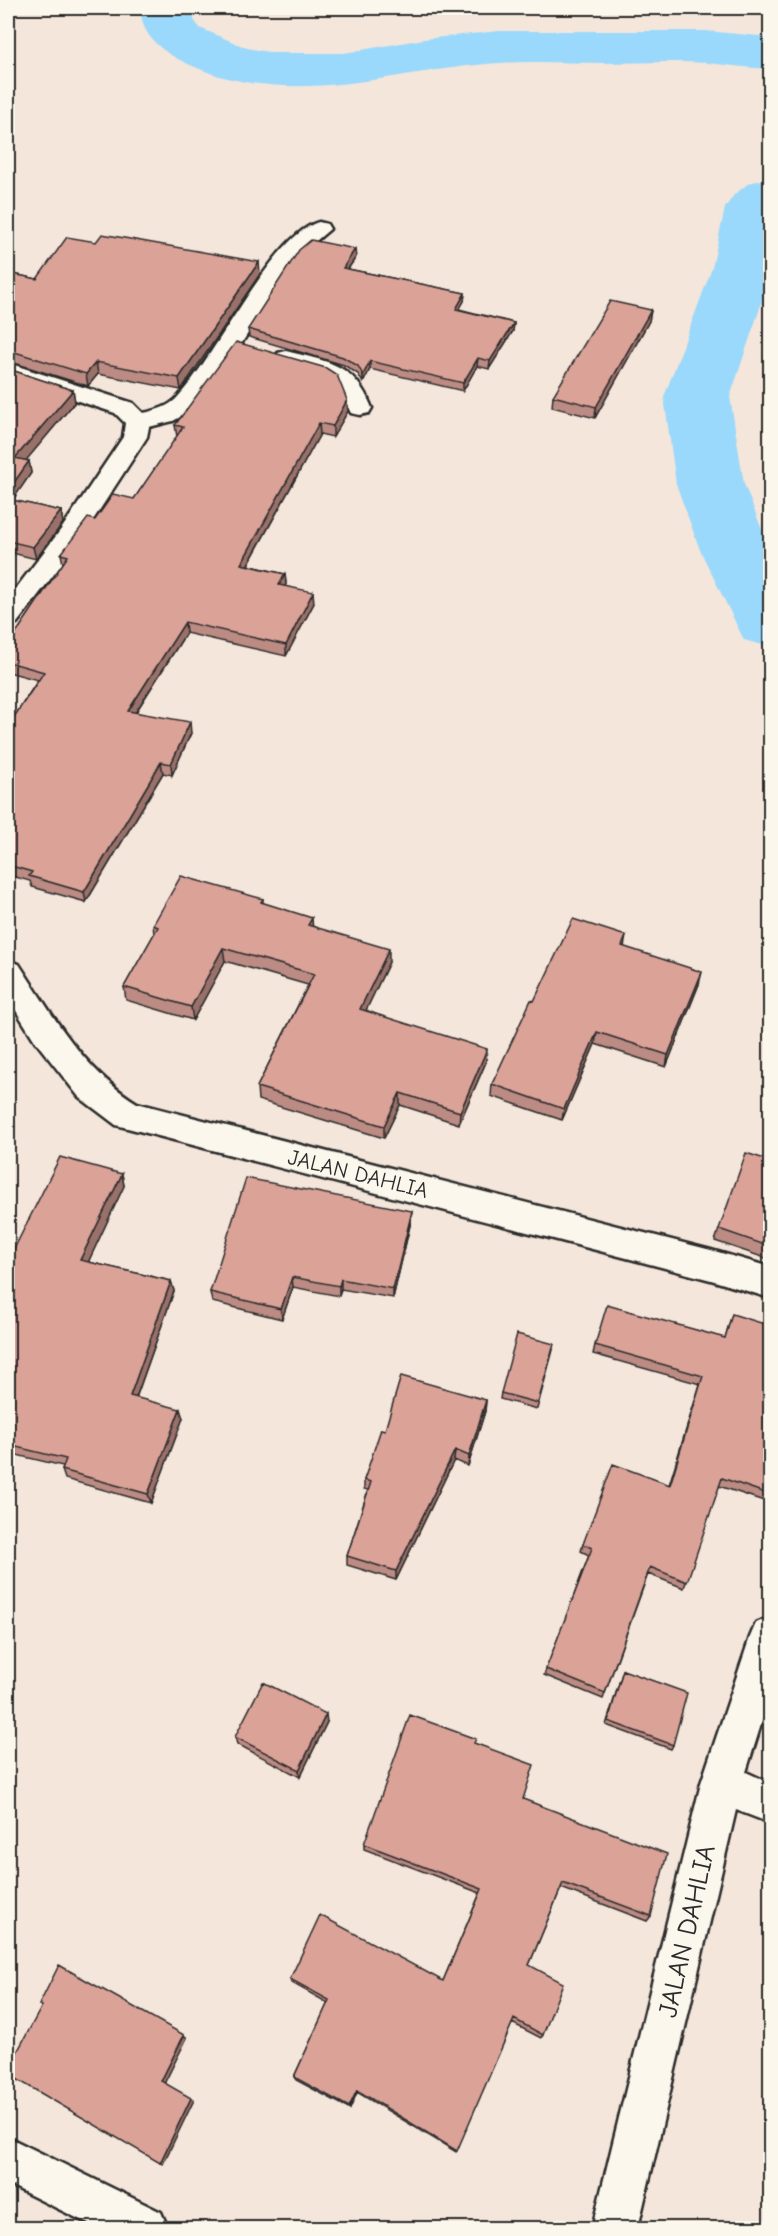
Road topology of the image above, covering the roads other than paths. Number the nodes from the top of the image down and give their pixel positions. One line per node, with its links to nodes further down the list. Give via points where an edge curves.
1 (319, 229): 2 (street, via 289,253)
2 (248, 346): 4 (street, via 335,372 349,381); 5 (street, via 178,411)
3 (8, 370): 5 (street, via 124,408)
4 (360, 408)
5 (138, 422): 6 (street, via 135,437 71,534)
6 (8, 616)
7 (8, 973): 8 (street, JALAN DAHLIA, via 68,1061 104,1102 128,1115)
8 (771, 1283)
9 (771, 1636): 10 (street, JALAN DAHLIA)
10 (722, 1783): 11 (street); 14 (street, JALAN DAHLIA)
11 (771, 1803)
12 (8, 2160): 13 (street)
13 (146, 2229)
14 (615, 2229)

